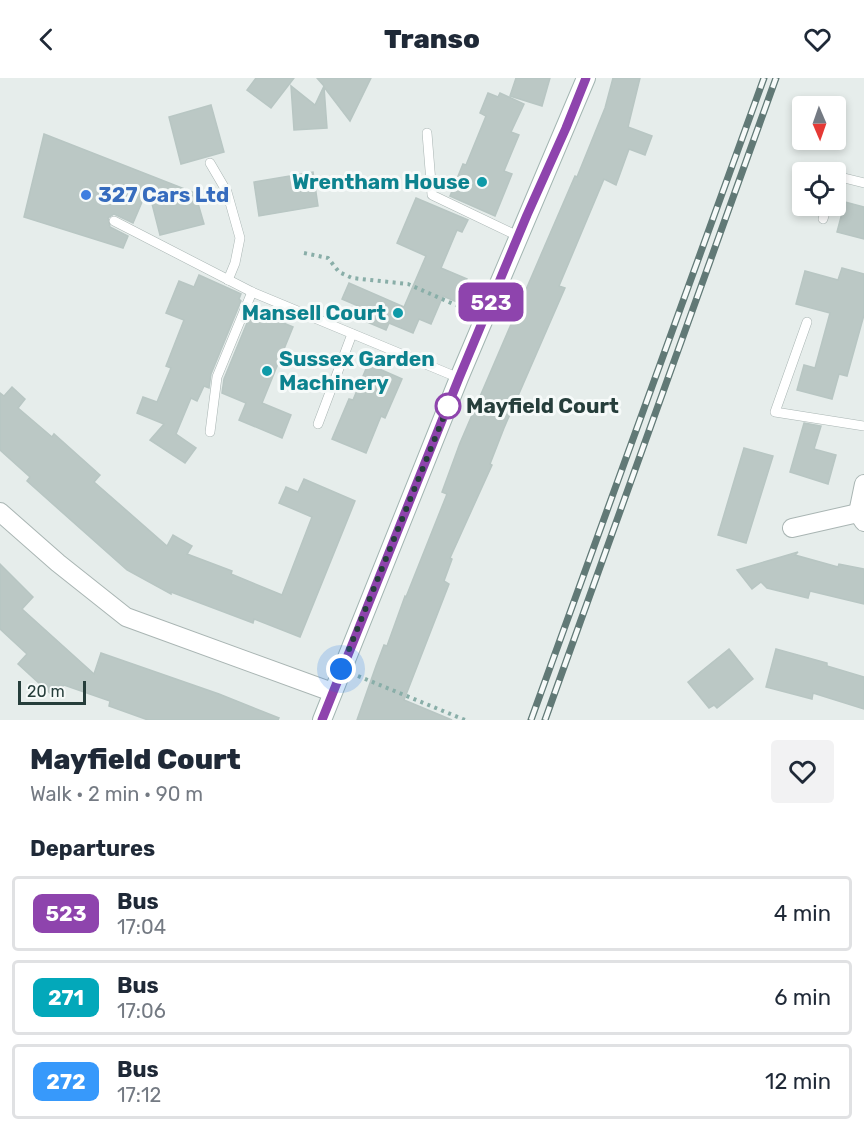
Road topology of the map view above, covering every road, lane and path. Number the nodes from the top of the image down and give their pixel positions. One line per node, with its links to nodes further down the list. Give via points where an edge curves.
1 (586, 78): 9 (street)
2 (427, 134): 9 (lane, via 432,195)
3 (210, 163): 11 (lane, via 227,192 240,238)
4 (846, 178): 5 (lane)
5 (864, 183)
6 (824, 216): 7 (lane)
7 (823, 219)
8 (114, 221): 11 (lane)
9 (518, 236): 13 (street)
10 (304, 253): 13 (path, via 328,258 339,272 352,278 408,284)
11 (228, 280): 12 (lane)
12 (252, 292): 15 (lane); 19 (lane, via 217,377)
13 (485, 317): 16 (street)
14 (807, 322): 18 (lane, via 774,412)
15 (352, 334): 16 (lane); 17 (lane)
16 (459, 378): 24 (street)
17 (318, 424)
18 (864, 426)
19 (210, 432)
20 (864, 484): 22 (street)
21 (0, 512): 25 (street, via 126,617)
22 (861, 518): 23 (street)
23 (792, 528)
24 (341, 669): 25 (street); 27 (path)
25 (332, 692): 26 (street)
26 (322, 720)
27 (465, 720)

